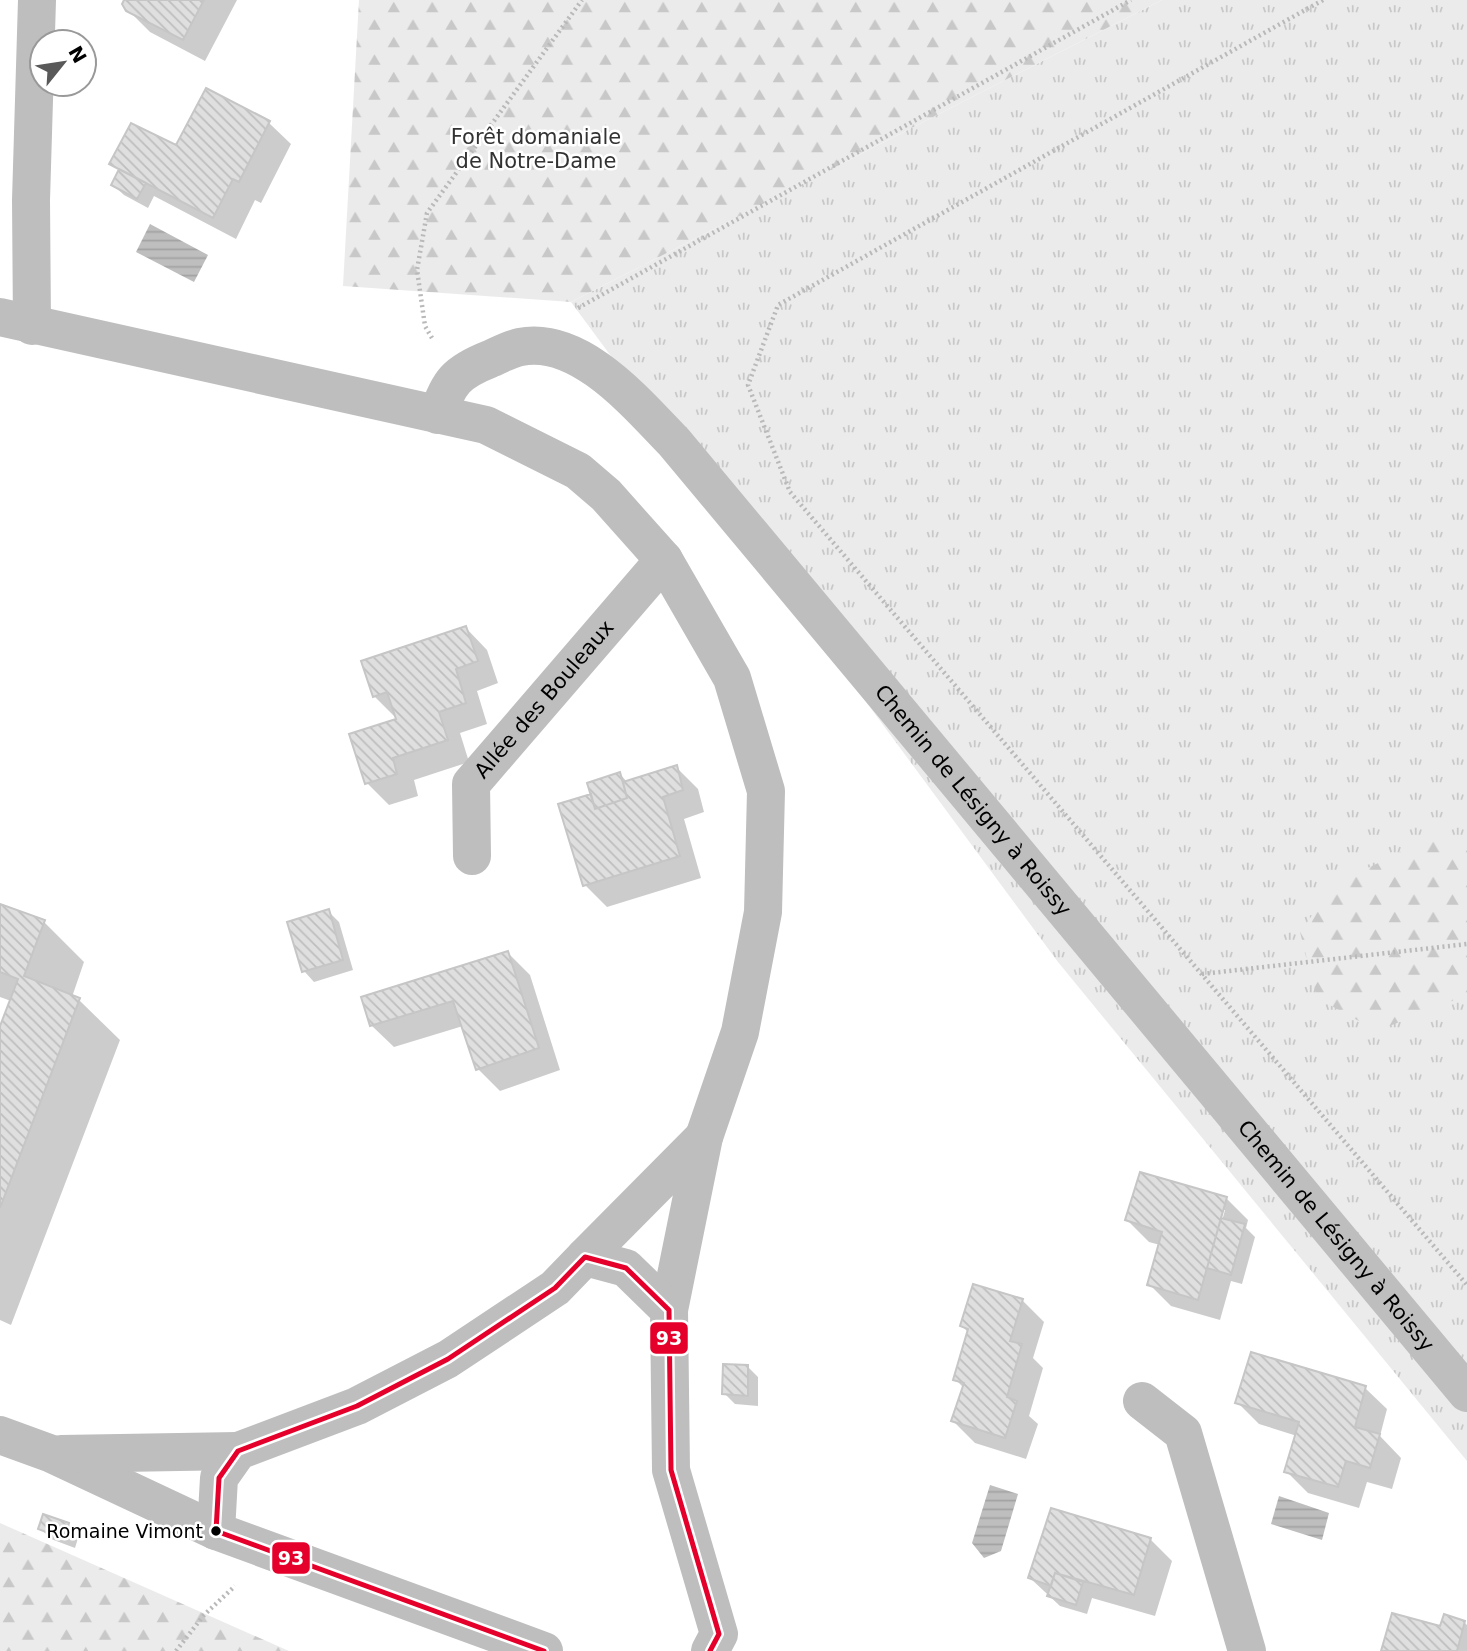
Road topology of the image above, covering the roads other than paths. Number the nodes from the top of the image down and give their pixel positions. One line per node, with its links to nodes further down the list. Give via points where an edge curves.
1 (37, 0): 2 (street, via 31,200)
2 (16, 322): 3 (street)
3 (438, 415): 4 (street, via 486,425 578,471 606,495); 9 (street, Chemin de Lésigny à Roissy, via 446,388 457,378 520,347 553,347 611,377 674,442)
4 (664, 561): 5 (street, Allée des Bouleaux, via 471,784); 6 (street, via 732,678 766,790 763,912 740,1032)
5 (472, 856)
6 (704, 1137): 7 (street); 8 (street)
7 (584, 1257): 8 (street, via 626,1268); 12 (street, via 555,1288 448,1359 357,1406)
8 (669, 1310): 15 (street, via 671,1470)
9 (1467, 1393)
10 (1142, 1401): 17 (street, via 1183,1433)
11 (0, 1435): 13 (street)
12 (238, 1451): 13 (street); 14 (street, via 219,1478)
13 (52, 1454): 14 (street)
14 (216, 1531): 16 (street)
15 (719, 1645)
16 (544, 1651)
17 (1247, 1651)

